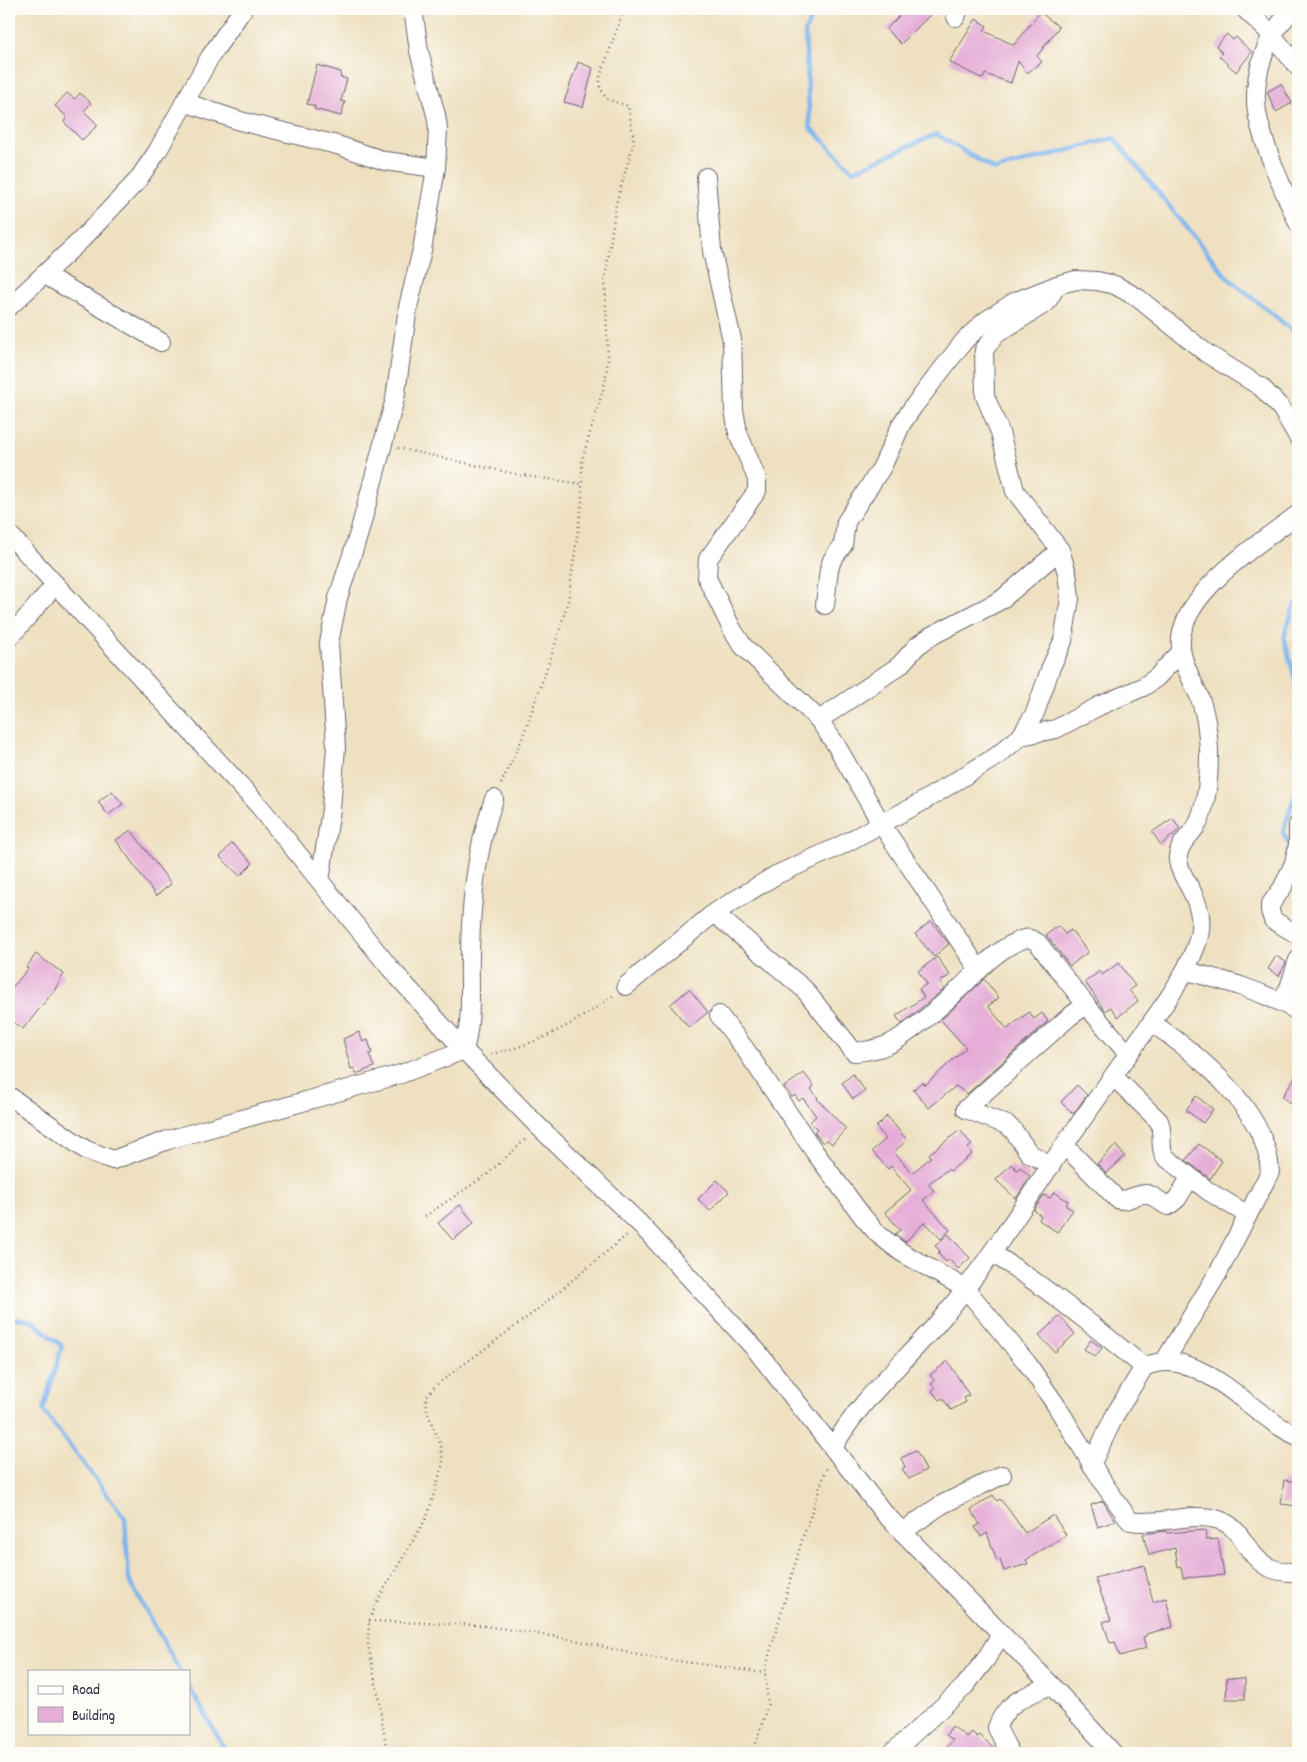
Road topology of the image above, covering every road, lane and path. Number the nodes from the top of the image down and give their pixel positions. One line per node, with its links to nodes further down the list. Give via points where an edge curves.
1 (243, 9): 8 (street)
2 (413, 9): 9 (street, via 419,51 436,114)
3 (624, 9): 18 (path, via 604,60 600,87 606,99 628,106 634,141 616,204 604,295 608,360 605,383 582,460)
4 (1245, 9): 6 (street)
5 (1292, 10): 6 (street)
6 (1271, 34): 7 (street); 11 (street, via 1260,72 1257,111 1262,132)
7 (1298, 67)
8 (184, 102): 9 (street, via 266,129 338,145 385,161); 12 (street, via 137,181)
9 (436, 168): 17 (street, via 408,307 399,376)
10 (706, 177): 26 (street, via 712,251 732,340 734,410 738,433 757,479 756,490 708,559 707,578 743,646)
11 (1298, 223)
12 (45, 275): 14 (street); 15 (street)
13 (1057, 285): 16 (street, via 1076,280 1097,281 1115,285 1138,298 1206,353 1261,388 1281,408); 21 (street, via 1046,303 1009,324 989,341 984,350 983,382 1015,492); 23 (street, via 1014,302 984,322 964,341 913,406 882,467 846,522 843,545 829,569)
14 (9, 307)
15 (160, 342)
16 (1298, 437)
17 (382, 444): 18 (path, via 520,475); 32 (street, via 359,534 338,598 329,643 336,747)
18 (583, 484): 28 (path, via 574,564 563,618 522,739)
19 (1298, 514): 25 (street, via 1210,584 1192,606 1182,628)
20 (9, 534): 22 (street)
21 (1060, 550): 26 (street, via 1000,600 930,636 899,666); 27 (street, via 1070,598 1068,620 1038,704)
22 (55, 585): 24 (street); 32 (street, via 260,807)
23 (825, 605)
24 (9, 638)
25 (1181, 652): 27 (street, via 1143,687 1056,729); 37 (street, via 1203,708 1209,751 1205,805 1196,826 1182,842 1178,858 1197,901 1202,923)
26 (819, 720): 29 (street)
27 (1021, 736): 29 (street, via 998,756)
28 (494, 799): 44 (street, via 483,831 470,922)
29 (882, 825): 33 (street, via 776,875); 36 (street)
30 (1298, 825): 31 (street)
31 (1298, 845): 34 (street, via 1283,887 1270,905 1273,920)
32 (320, 881): 44 (street, via 390,968)
33 (714, 913): 36 (street, via 804,989 854,1052 880,1047 901,1038 932,1015); 38 (street)
34 (1298, 935)
35 (1298, 960): 39 (street)
36 (978, 970): 40 (street, via 1019,940 1033,939)
37 (1186, 971): 39 (street, via 1242,985); 43 (street)
38 (626, 986): 44 (path, via 591,1011 531,1044)
39 (1281, 1001): 41 (street)
40 (1086, 1005): 45 (street); 50 (street, via 1069,1016 966,1109 1007,1125 1029,1153)
41 (1298, 1011)
42 (719, 1015): 56 (street, via 863,1217 901,1252)
43 (1152, 1023): 45 (street); 52 (street, via 1215,1073 1254,1122 1266,1143 1270,1172)
44 (468, 1054): 47 (street, via 168,1140 113,1160 86,1150); 48 (street)
45 (1128, 1054): 46 (street)
46 (1114, 1077): 49 (street); 51 (street, via 1159,1121 1163,1131 1161,1149 1164,1156)
47 (9, 1096)
48 (537, 1125): 53 (path, via 521,1145 488,1174); 54 (street)
49 (1065, 1146): 50 (street); 51 (street, via 1122,1201 1146,1194 1168,1206 1177,1200)
50 (1051, 1166): 55 (street)
51 (1190, 1178): 52 (street)
52 (1248, 1215): 57 (street, via 1203,1299)
53 (426, 1216)
54 (640, 1224): 60 (street, via 756,1350); 65 (path, via 533,1313 430,1390 426,1404 441,1446 443,1463 427,1517 379,1598)
55 (992, 1253): 56 (street); 58 (street, via 1066,1304)
56 (966, 1290): 60 (street, via 863,1403); 61 (street, via 1027,1363)
57 (1164, 1362): 58 (street); 59 (street, via 1190,1366)
58 (1144, 1367): 61 (street, via 1116,1412)
59 (1298, 1436)
60 (834, 1446): 63 (street); 67 (path)
61 (1091, 1465): 64 (street, via 1130,1521 1219,1520 1231,1527 1260,1562 1279,1572)
62 (1002, 1476): 63 (street, via 941,1505)
63 (902, 1532): 66 (street)
64 (1298, 1572)
65 (369, 1622): 67 (path, via 480,1625 571,1639 642,1656); 69 (path, via 368,1645)
66 (1001, 1634): 68 (street); 71 (street, via 964,1688)
67 (765, 1673): 70 (path, via 768,1704)
68 (1051, 1685): 72 (street, via 1018,1700 1000,1718 997,1728); 73 (street)
69 (387, 1753)
70 (754, 1753)
71 (892, 1753)
72 (1010, 1753)
73 (1113, 1753)

